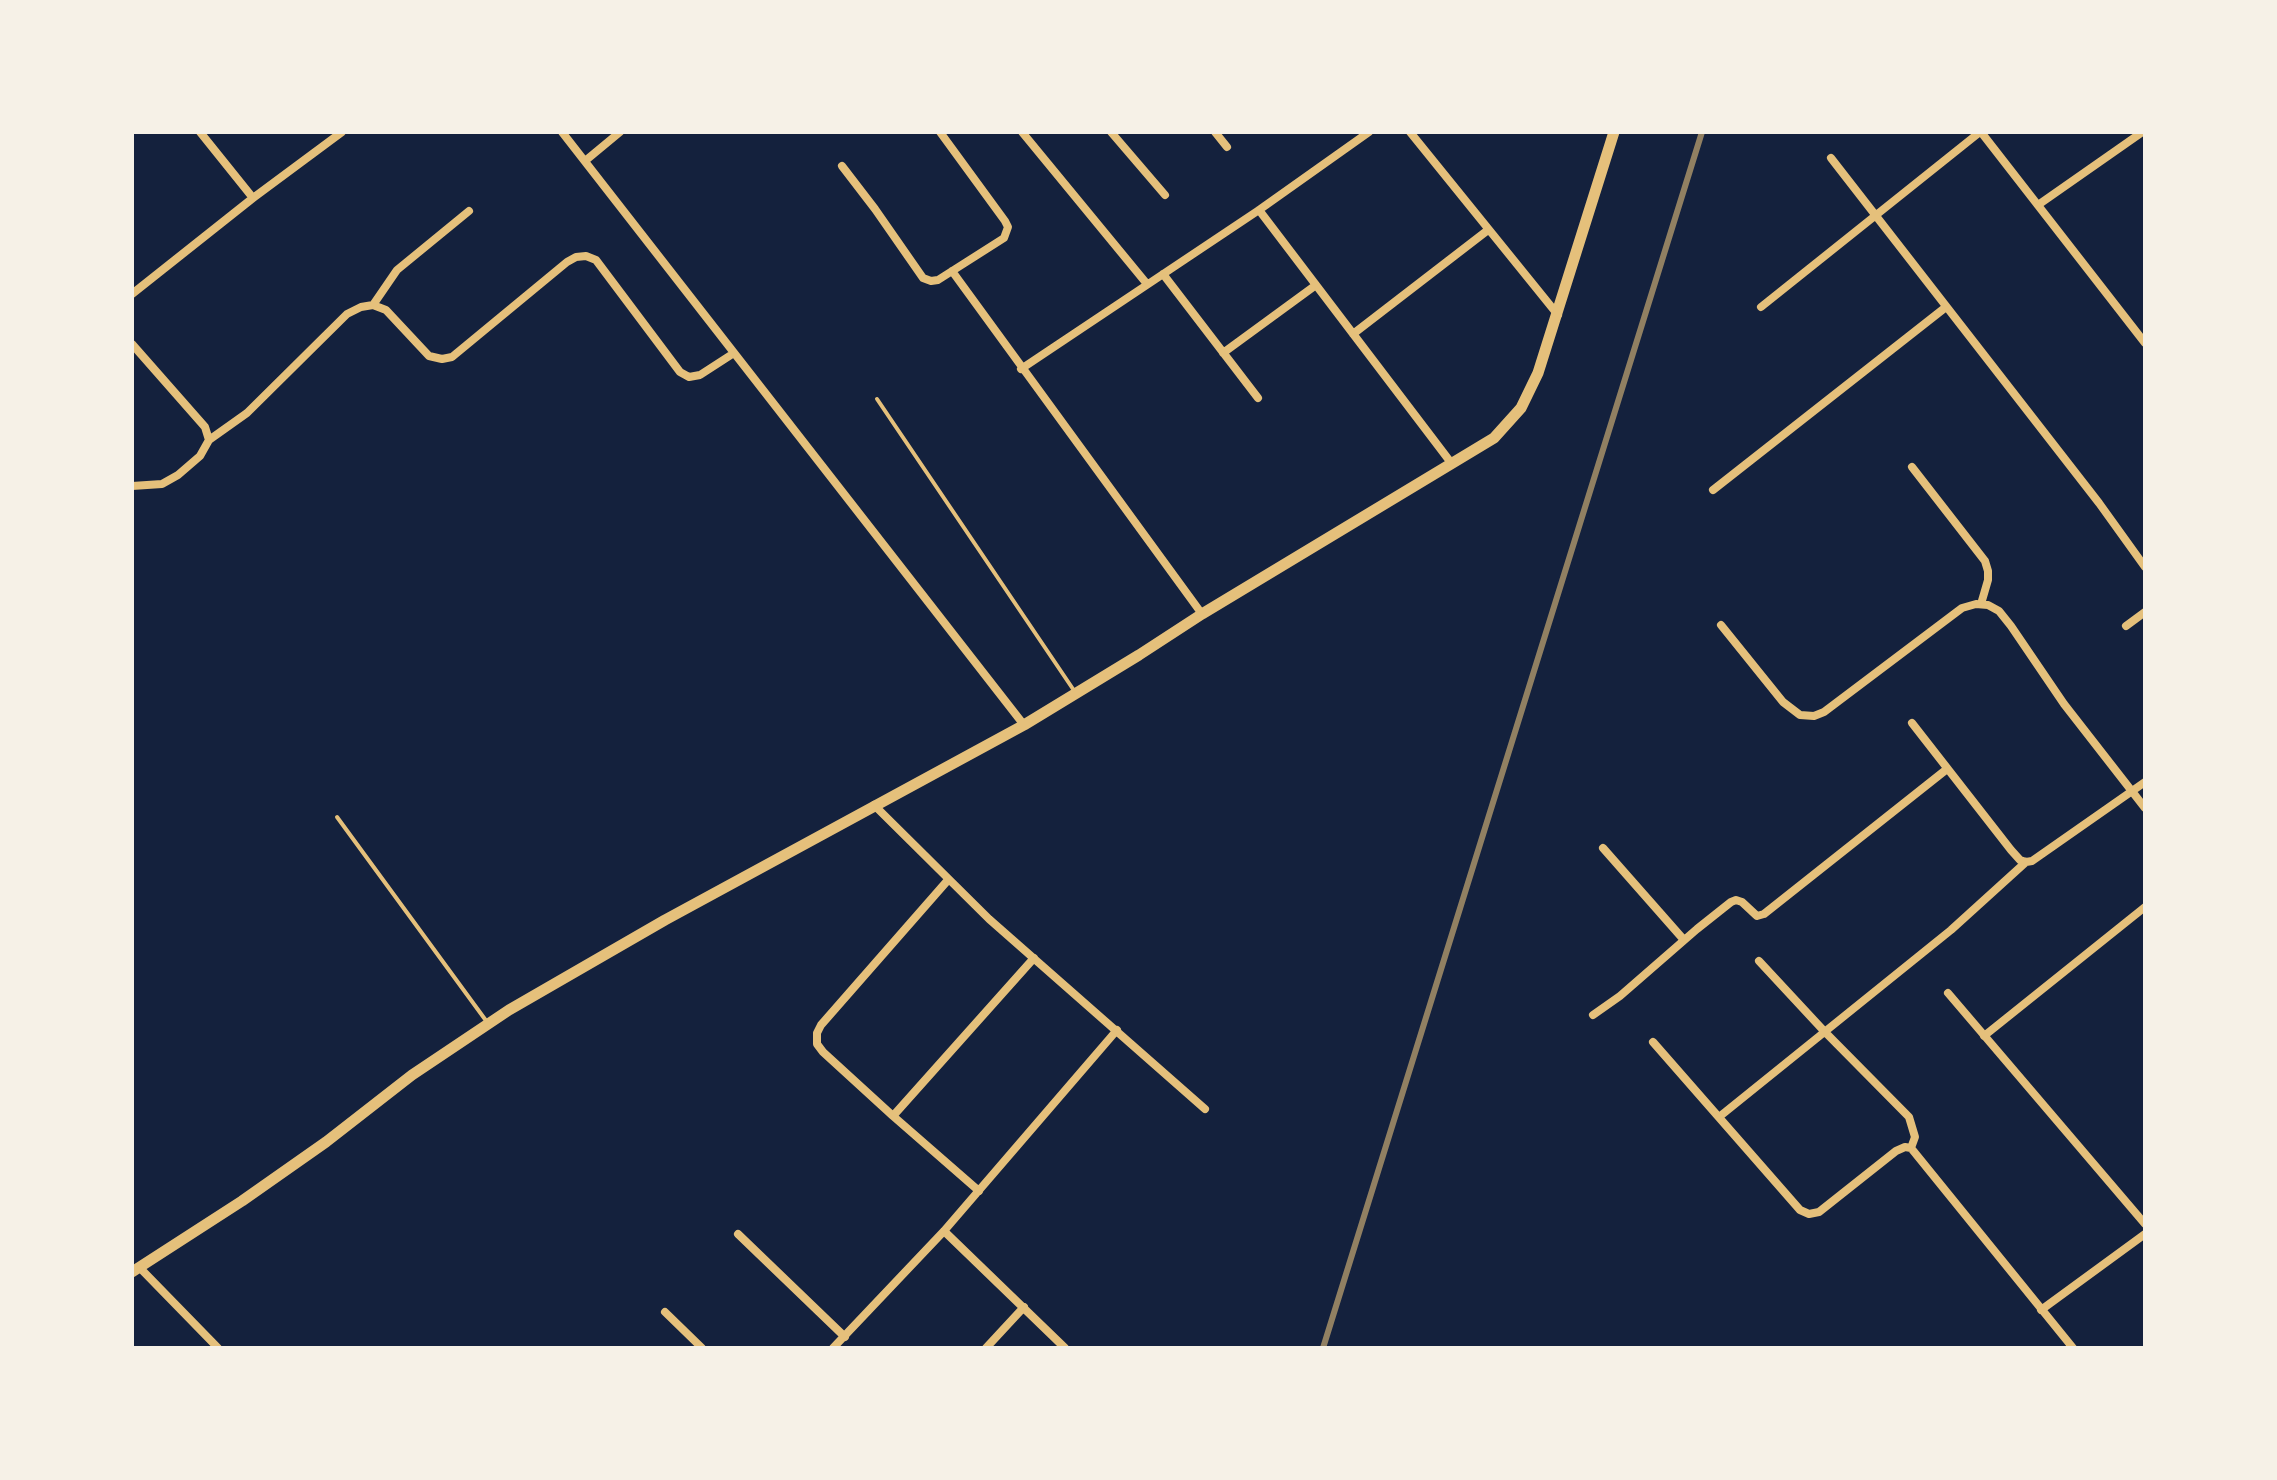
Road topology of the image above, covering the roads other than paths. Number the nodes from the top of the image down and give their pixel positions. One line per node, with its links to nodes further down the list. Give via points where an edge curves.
1 (200, 132): 19 (street)
2 (342, 132): 19 (street)
3 (562, 132): 16 (street)
4 (620, 132): 16 (street)
5 (940, 132): 25 (street, via 1008,227 1004,238)
6 (1022, 132): 27 (street)
7 (1111, 132): 18 (street)
8 (1215, 132): 14 (street)
9 (1369, 132): 21 (street)
10 (1410, 132): 24 (street)
11 (1614, 132): 33 (street)
12 (1981, 132): 20 (street); 23 (street)
13 (2142, 135): 20 (street)
14 (1227, 147)
15 (1831, 158): 23 (street)
16 (585, 161): 37 (street)
17 (842, 166): 25 (street, via 923,278 938,280)
18 (1165, 195)
19 (253, 198): 29 (street)
20 (2038, 205): 35 (street)
21 (1259, 210): 26 (street); 28 (street)
22 (469, 211): 30 (street, via 397,270)
23 (1876, 216): 31 (street); 32 (street)
24 (1488, 230): 33 (street); 34 (street)
25 (952, 271): 39 (street)
26 (1163, 274): 27 (street); 38 (street)
27 (1147, 284): 39 (street)
28 (1316, 285): 34 (street); 38 (street)
29 (132, 294)
30 (373, 305): 37 (street, via 386,310 429,356 452,357 567,262 586,256 596,260 680,372 700,375); 42 (street, via 347,314 247,413)
31 (1761, 307)
32 (1946, 307): 46 (street); 47 (street)
33 (1558, 315): 43 (street, via 1521,408 1494,438)
34 (1353, 334): 43 (street)
35 (2145, 343)
36 (132, 344): 42 (street, via 205,427)
37 (734, 353): 55 (street)
38 (1223, 353): 40 (street)
39 (1021, 369): 50 (street)
40 (1258, 398)
41 (877, 399): 53 (lane)
42 (209, 440): 45 (street, via 178,475 162,484)
43 (1452, 464): 50 (street)
44 (1912, 467): 48 (street, via 1985,561 1988,580)
45 (132, 486)
46 (1713, 490)
47 (2145, 567)
48 (1981, 604): 51 (street, via 1962,608 1814,716 1800,715 1783,702); 58 (street, via 1999,611)
49 (2145, 612): 52 (street)
50 (1202, 614): 53 (street)
51 (1721, 625)
52 (2126, 626)
53 (1076, 694): 55 (street)
54 (1912, 723): 56 (street)
55 (1024, 725): 59 (street)
56 (1947, 769): 63 (street); 66 (street, via 1764,914 1757,916 1736,900)
57 (2145, 782): 58 (street)
58 (2132, 791): 60 (street); 63 (street)
59 (874, 805): 64 (street); 71 (street)
60 (2145, 808)
61 (337, 817): 71 (lane)
62 (1603, 848): 66 (street)
63 (2026, 862): 73 (street, via 1951,930)
64 (948, 880): 67 (street); 77 (street, via 817,1033 823,1052)
65 (2145, 907): 74 (street)
66 (1684, 940): 70 (street)
67 (1034, 958): 72 (street); 77 (street)
68 (1759, 961): 73 (street)
69 (1948, 993): 74 (street)
70 (1593, 1015)
71 (489, 1024): 85 (street, via 254,1193)
72 (1117, 1030): 76 (street); 80 (street)
73 (1824, 1031): 78 (street); 79 (street, via 1909,1117 1915,1137)
74 (1984, 1036): 81 (street)
75 (1653, 1042): 78 (street)
76 (1205, 1109)
77 (893, 1116): 80 (street)
78 (1719, 1117): 79 (street, via 1809,1214 1819,1212 1896,1151)
79 (1911, 1148): 87 (street)
80 (979, 1191): 82 (street)
81 (2145, 1224)
82 (944, 1231): 86 (street); 89 (street)
83 (738, 1234): 89 (street)
84 (2145, 1234): 87 (street)
85 (136, 1270): 90 (street)
86 (1024, 1307): 93 (street); 94 (street)
87 (2041, 1310): 95 (street)
88 (665, 1312): 91 (street)
89 (845, 1337): 92 (street)
90 (218, 1348)
91 (702, 1348)
92 (833, 1348)
93 (986, 1348)
94 (1065, 1348)
95 (2073, 1348)

